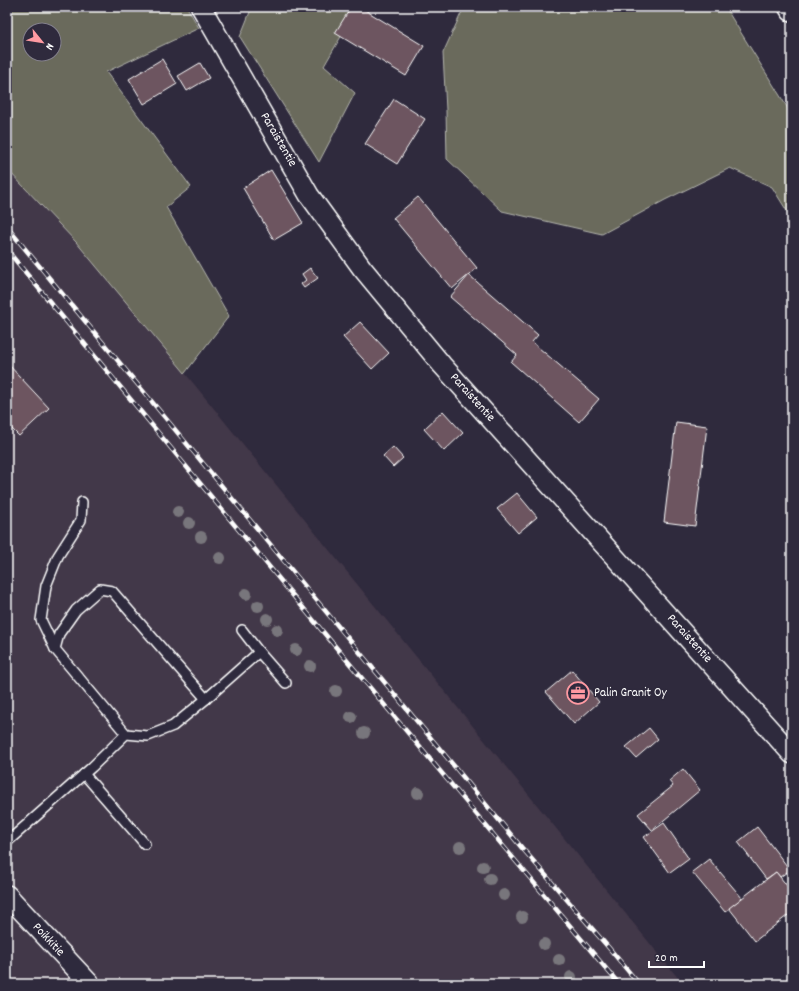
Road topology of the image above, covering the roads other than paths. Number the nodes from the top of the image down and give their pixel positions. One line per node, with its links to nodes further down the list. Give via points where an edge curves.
1 (201, 7): 11 (street, Paraistentie, via 309,195 362,268 442,365)
2 (790, 7): 3 (main road)
3 (792, 10)
4 (82, 502): 6 (lane, via 81,520 58,556 46,586 41,620)
5 (242, 630): 7 (lane)
6 (55, 649): 9 (lane, via 59,634 76,610 100,589 112,591); 10 (lane)
7 (260, 652): 8 (lane); 9 (lane)
8 (286, 683)
9 (206, 699): 10 (lane, via 173,726 148,736)
10 (126, 734): 12 (lane)
11 (792, 754)
12 (84, 774): 13 (lane); 14 (lane)
13 (7, 842)
14 (146, 844)
15 (7, 895): 16 (street, Poikkitie)
16 (90, 984)

